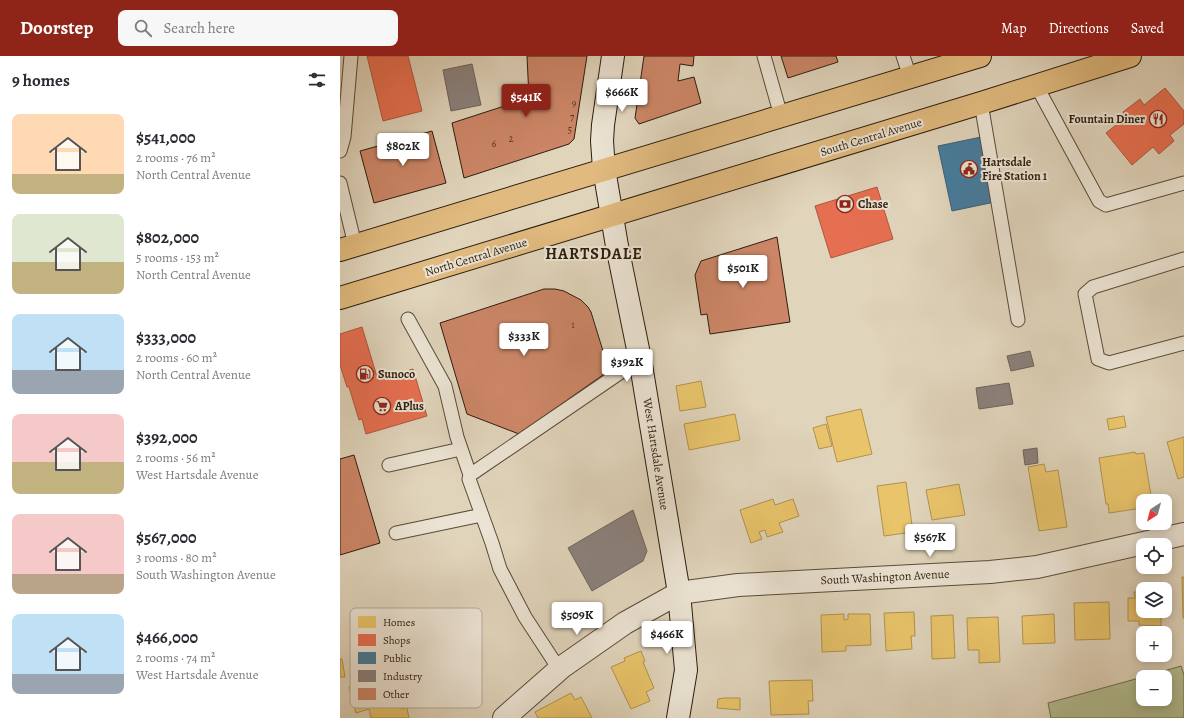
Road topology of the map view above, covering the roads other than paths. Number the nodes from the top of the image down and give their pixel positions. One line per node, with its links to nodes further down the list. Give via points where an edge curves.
1 (351, 56): 12 (lane)
2 (613, 56): 13 (street, West Hartsdale Avenue, via 603,126)
3 (764, 56): 11 (lane)
4 (903, 56): 8 (lane)
5 (980, 56): 7 (main road)
6 (1130, 56): 9 (main road, South Central Avenue)
7 (948, 61): 8 (main road)
8 (910, 77): 11 (main road)
9 (1036, 85): 10 (main road, South Central Avenue); 15 (lane, via 1099,200 1106,205)
10 (981, 103): 16 (main road, South Central Avenue); 21 (lane)
11 (782, 116): 13 (main road)
12 (340, 151)
13 (604, 169): 16 (street, West Hartsdale Avenue); 17 (main road)
14 (340, 183): 17 (lane)
15 (1184, 183)
16 (612, 215): 19 (main road, North Central Avenue); 23 (street, West Hartsdale Avenue)
17 (347, 247)
18 (1184, 259): 22 (lane, via 1093,286 1085,294 1098,359 1110,363)
19 (340, 298)
20 (408, 319): 24 (lane, via 445,386)
21 (1018, 320)
22 (1184, 343)
23 (640, 359): 26 (lane); 30 (street, West Hartsdale Avenue)
24 (461, 449): 25 (lane); 26 (lane)
25 (389, 465)
26 (470, 475): 27 (lane, via 469,479)
27 (482, 515): 28 (lane); 31 (lane, via 500,569 525,617)
28 (396, 533)
29 (1184, 534): 30 (street, South Washington Avenue, via 1037,567 738,586)
30 (679, 593): 31 (street, via 625,623); 33 (street, West Hartsdale Avenue, via 686,670)
31 (560, 669): 32 (street)
32 (504, 718)
33 (678, 718)

